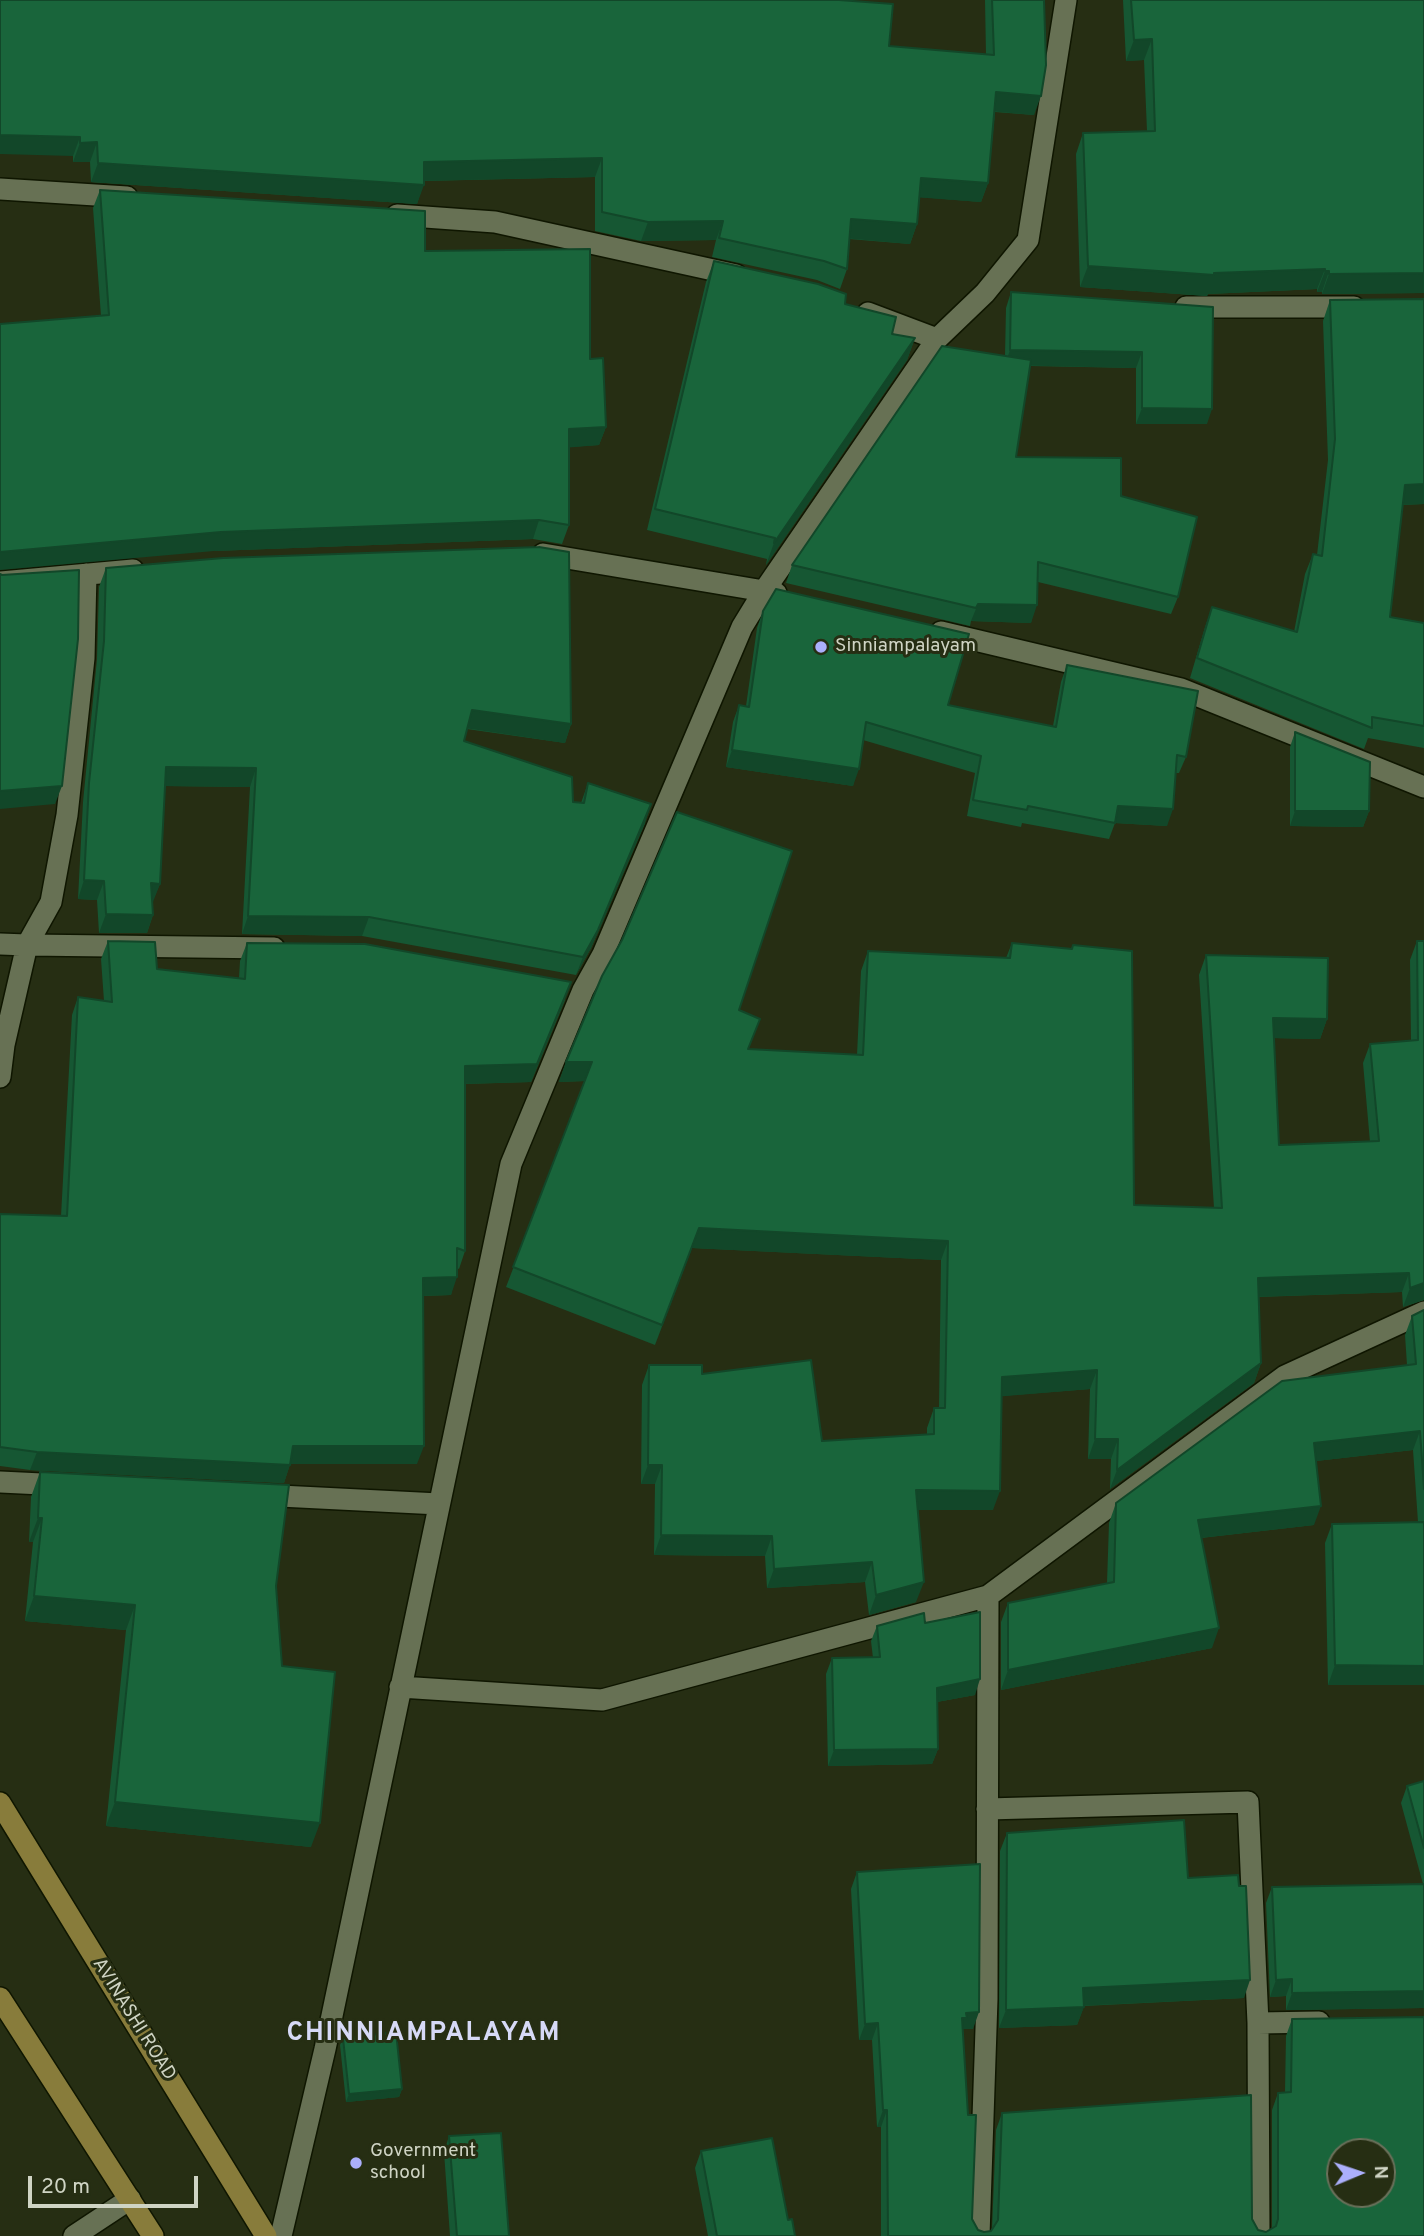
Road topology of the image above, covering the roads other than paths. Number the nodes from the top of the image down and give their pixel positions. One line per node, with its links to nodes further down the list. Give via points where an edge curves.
1 (1066, 0): 6 (street, via 1028,240)
2 (0, 188): 3 (street)
3 (151, 199)
4 (372, 213): 5 (street, via 495,222)
5 (761, 281)
6 (985, 293): 7 (street); 11 (street)
7 (1013, 295)
8 (1165, 306): 10 (street)
9 (851, 307): 11 (street)
10 (1370, 307)
11 (937, 340): 16 (street)
12 (519, 552): 16 (street)
13 (150, 569): 14 (street)
14 (86, 574): 15 (street); 21 (street, via 84,658 67,815 51,902)
15 (0, 582)
16 (764, 590): 17 (street); 24 (street, via 742,627 603,954)
17 (790, 597)
18 (923, 628): 19 (street, via 1181,689)
19 (1424, 786)
20 (0, 944): 21 (street)
21 (27, 945): 22 (street); 25 (street)
22 (291, 948)
23 (557, 985): 24 (street)
24 (583, 990): 30 (street, via 511,1164)
25 (0, 1077)
26 (1424, 1312): 31 (street, via 1285,1376)
27 (0, 1482): 28 (street)
28 (82, 1486)
29 (233, 1494): 30 (street)
30 (439, 1504): 32 (street)
31 (988, 1596): 32 (street, via 602,1700); 34 (street)
32 (400, 1687): 42 (street)
33 (0, 1803): 41 (main road, AVINASHI ROAD)
34 (987, 1809): 37 (street, via 1248,1802); 43 (street, via 987,1999)
35 (0, 1998): 38 (main road)
36 (1341, 2022): 37 (street)
37 (1258, 2023): 44 (street)
38 (130, 2199): 39 (street); 40 (main road)
39 (74, 2236)
40 (153, 2236)
41 (266, 2236)
42 (281, 2236)
43 (979, 2236)
44 (1259, 2236)

